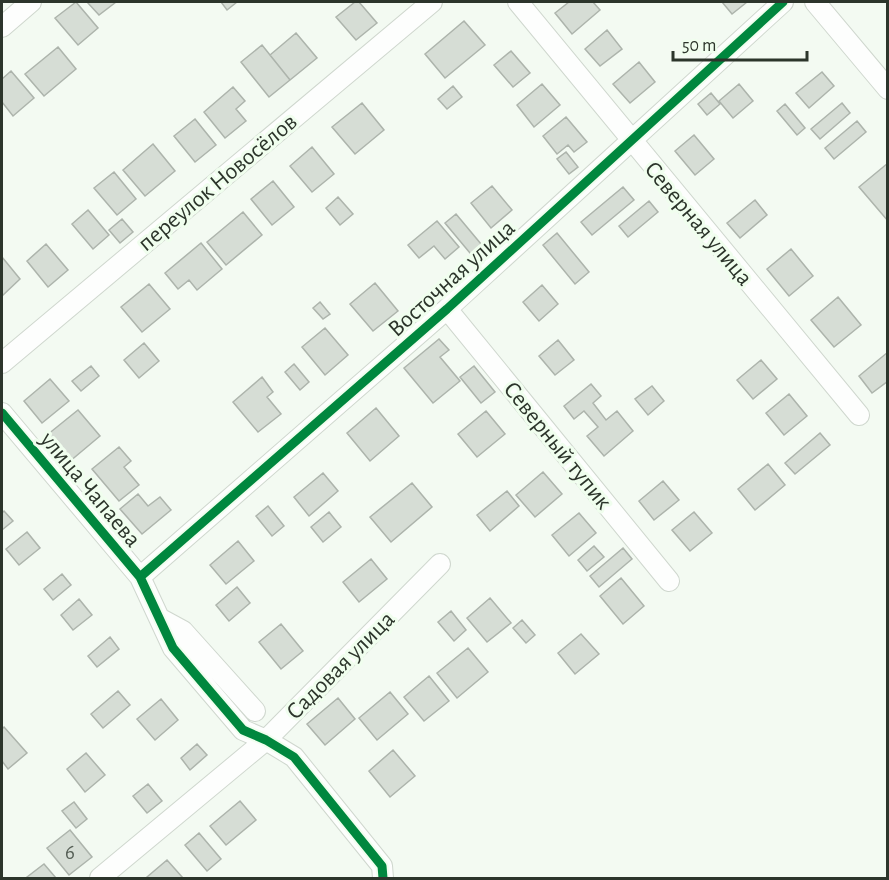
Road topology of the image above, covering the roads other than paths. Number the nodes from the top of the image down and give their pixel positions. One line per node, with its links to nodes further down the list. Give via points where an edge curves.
1 (32, 2): 6 (street)
2 (432, 2): 10 (street, переулок Новосёлов)
3 (518, 2): 8 (street, Северная улица)
4 (783, 2): 8 (street, Восточная улица)
5 (815, 2): 7 (street)
6 (2, 27)
7 (888, 89)
8 (630, 140): 9 (street, Восточная улица); 12 (street, Северная улица)
9 (447, 309): 14 (street, Восточная улица); 15 (street, Северный тупик)
10 (2, 363)
11 (2, 413): 14 (street, улица Чапаева)
12 (859, 415)
13 (440, 564): 18 (street, Садовая улица)
14 (140, 577): 16 (street, улица Чапаева)
15 (669, 581)
16 (159, 618): 17 (street, via 183,631); 18 (street, улица Чапаева, via 173,648 243,730)
17 (255, 711)
18 (266, 740): 19 (street, Садовая улица); 20 (street, улица Чапаева, via 294,757 382,866)
19 (100, 879)
20 (382, 879)

